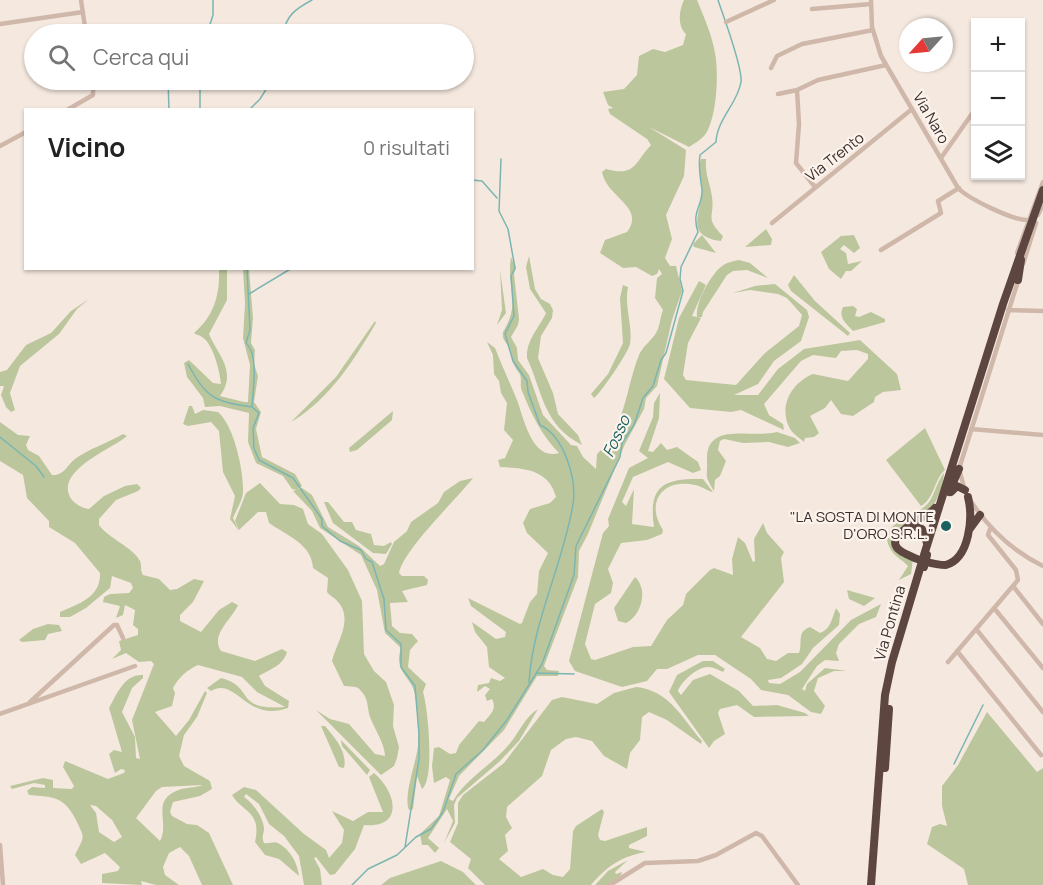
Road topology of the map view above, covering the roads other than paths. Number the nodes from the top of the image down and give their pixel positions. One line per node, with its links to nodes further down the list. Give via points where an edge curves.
1 (81, 0): 5 (street)
2 (774, 0): 6 (street)
3 (871, 2): 4 (street); 9 (street, Via Naro)
4 (812, 9)
5 (83, 12): 7 (street); 8 (street)
6 (726, 22)
7 (0, 24)
8 (85, 24)
9 (873, 30): 10 (street, Via Naro); 11 (street, via 799,45 775,57)
10 (886, 65): 13 (street, via 818,80); 16 (street, Via Naro)
11 (771, 68)
12 (93, 90): 15 (street, via 93,95)
13 (797, 90): 14 (street); 22 (street, via 796,163)
14 (778, 94)
15 (71, 108)
16 (912, 110): 20 (street, Via Naro); 22 (street, Via Trento)
17 (971, 114): 20 (street)
18 (24, 133): 19 (street)
19 (0, 146)
20 (940, 158): 23 (street, Via Naro)
21 (1043, 182): 28 (street, Via Pontina)
22 (815, 187): 29 (street, Via Trento)
23 (959, 188): 27 (street, Via Naro); 31 (street, via 938,201 941,213)
24 (1043, 190): 36 (highway, via 1028,226)
25 (1043, 196): 32 (highway)
26 (1043, 204): 33 (street)
27 (1014, 217): 28 (street, Via Naro); 30 (street, Via Naro)
28 (1027, 220): 30 (street, Via Pontina)
29 (772, 223)
30 (1024, 230): 42 (street, Via Pontina)
31 (881, 250)
32 (1022, 259): 33 (highway); 36 (highway)
33 (1018, 280): 34 (street)
34 (1008, 310): 35 (street); 37 (street)
35 (1043, 311)
36 (981, 380): 40 (highway, Via Pontina); 42 (highway, Via Pontina)
37 (971, 429): 38 (street); 39 (street)
38 (1043, 435)
39 (958, 469): 41 (street); 42 (highway)
40 (948, 483): 42 (highway); 48 (highway, Via Pontina)
41 (967, 493): 42 (highway, via 956,487); 44 (highway)
42 (942, 499): 43 (highway); 48 (highway, Via Pontina)
43 (935, 508): 45 (highway, via 927,517); 47 (highway)
44 (975, 518): 45 (highway, via 958,558 951,564 942,565 901,551 897,537); 46 (highway)
45 (906, 526): 47 (highway, via 920,527)
46 (988, 527): 50 (street); 51 (street, via 987,534 1017,573 1018,580)
47 (927, 541): 48 (highway)
48 (926, 555): 49 (highway, Via Pontina, bridge)
49 (923, 566): 68 (highway, Via Pontina, via 885,695); 69 (highway, Via Pontina, via 891,688)
50 (1043, 566)
51 (1013, 586): 52 (street); 53 (street)
52 (994, 608): 54 (street); 59 (street)
53 (1043, 624)
54 (976, 629): 56 (street); 61 (street)
55 (123, 638): 60 (street, via 114,625)
56 (957, 651): 57 (street); 63 (street)
57 (948, 662)
58 (135, 666): 60 (street)
59 (1043, 668)
60 (28, 704): 62 (street)
61 (1043, 712)
62 (0, 714)
63 (1041, 755)
64 (0, 845): 65 (street)
65 (3, 885)
66 (610, 885): 67 (street, via 645,863 698,861 756,833)
67 (798, 885)
68 (871, 885)
69 (876, 885)

